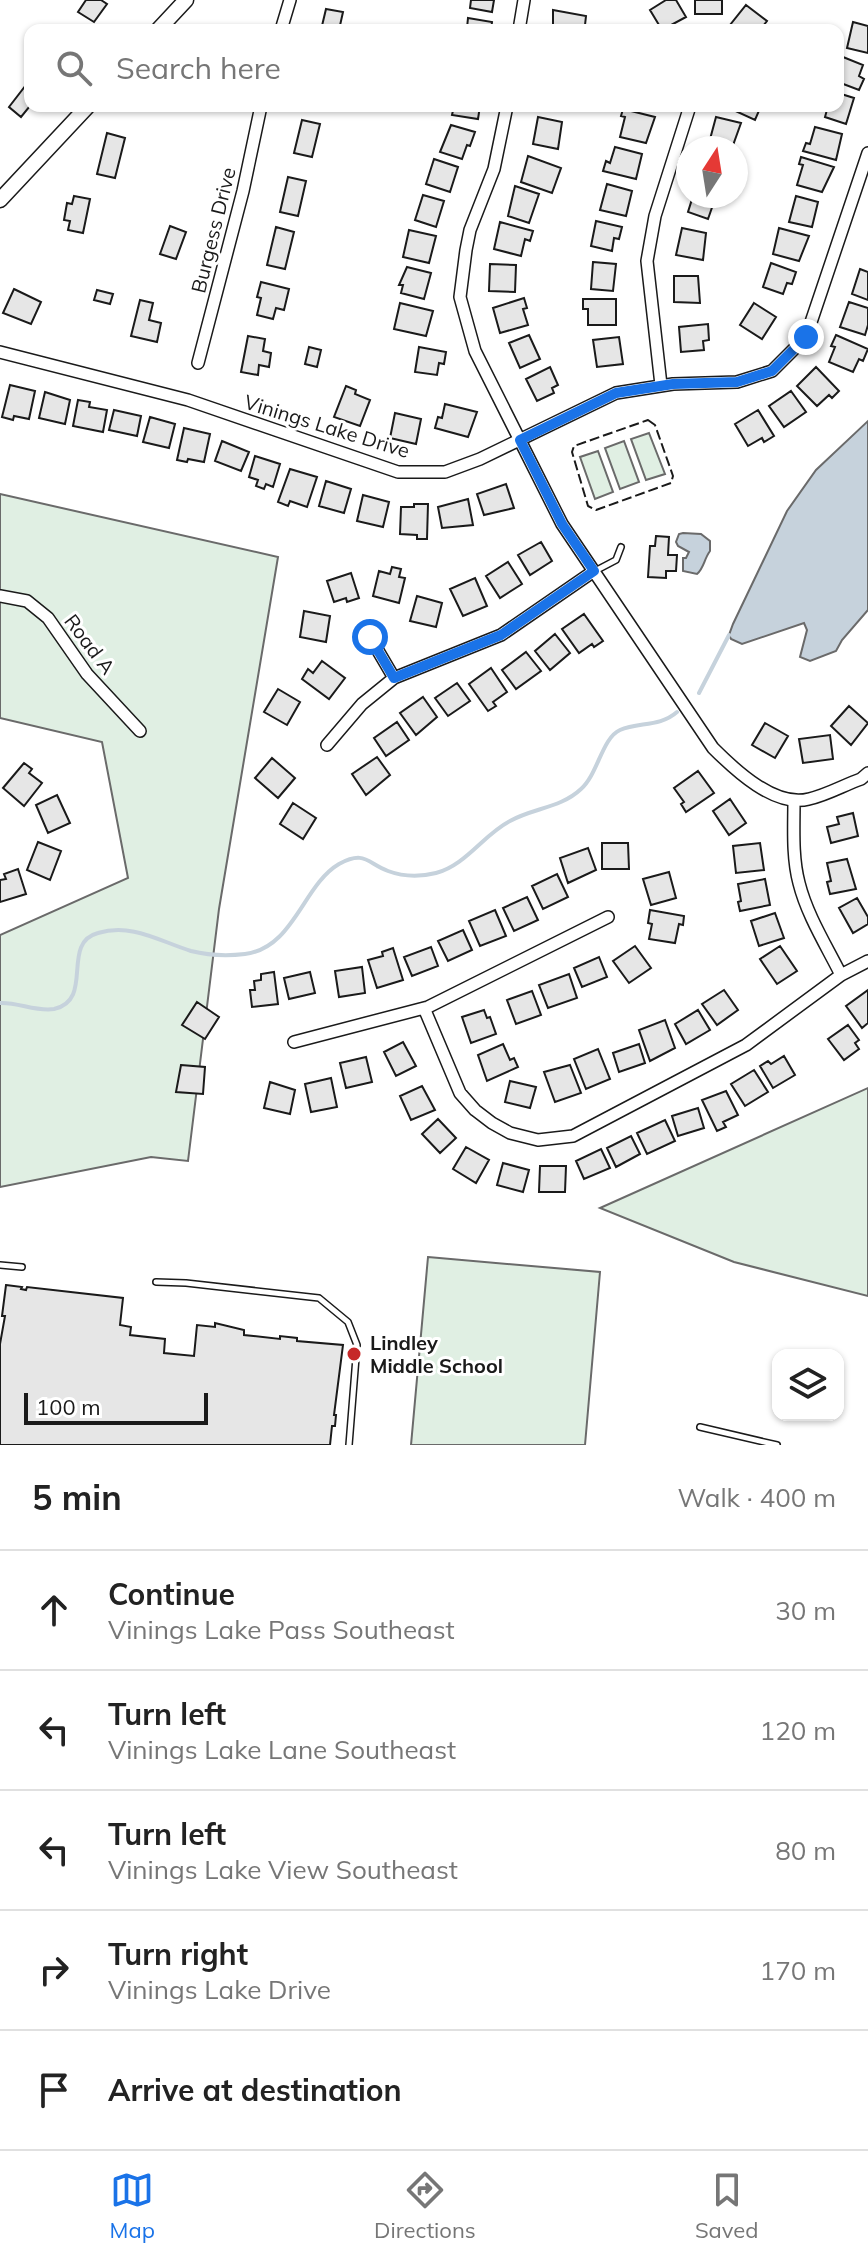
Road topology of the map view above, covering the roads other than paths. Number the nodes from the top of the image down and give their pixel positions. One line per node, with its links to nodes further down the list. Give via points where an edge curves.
1 (186, 0): 4 (street)
2 (290, 0): 5 (street)
3 (524, 0): 6 (street)
4 (164, 24)
5 (283, 24)
6 (520, 24)
7 (82, 112): 12 (street)
8 (260, 112): 14 (street, Burgess Drive)
9 (506, 112): 16 (street, via 494,169 470,230 460,297 475,351)
10 (688, 112): 15 (street, via 655,216 647,261)
11 (868, 153): 15 (street, Vinings Lake Drive, via 806,337 772,371 761,375 737,382)
12 (2, 196)
13 (0, 352): 16 (street, Vinings Lake Drive, via 188,400 398,472 445,472)
14 (198, 363)
15 (661, 385): 16 (street, Vinings Lake Drive, via 616,393)
16 (520, 440): 18 (street, via 562,524)
17 (621, 547): 18 (lane, via 616,560)
18 (594, 571): 21 (street, via 501,635); 25 (street, via 713,748 742,777)
19 (0, 596): 22 (street, Road A, via 27,601 48,618 87,674)
20 (370, 637): 21 (street)
21 (394, 678): 23 (street, via 362,704)
22 (140, 731)
23 (327, 745)
24 (868, 773): 25 (street)
25 (794, 800): 28 (street, via 798,881)
26 (608, 917): 29 (street)
27 (868, 961): 28 (street)
28 (841, 975): 29 (street, via 746,1045 573,1136 538,1140 492,1123 460,1093)
29 (424, 1008): 30 (street)
30 (294, 1042)
31 (0, 1265): 32 (lane)
32 (22, 1267)
33 (156, 1282): 35 (lane, via 319,1298 348,1322 357,1345)
34 (700, 1427): 36 (lane)
35 (349, 1445)
36 (777, 1445)

